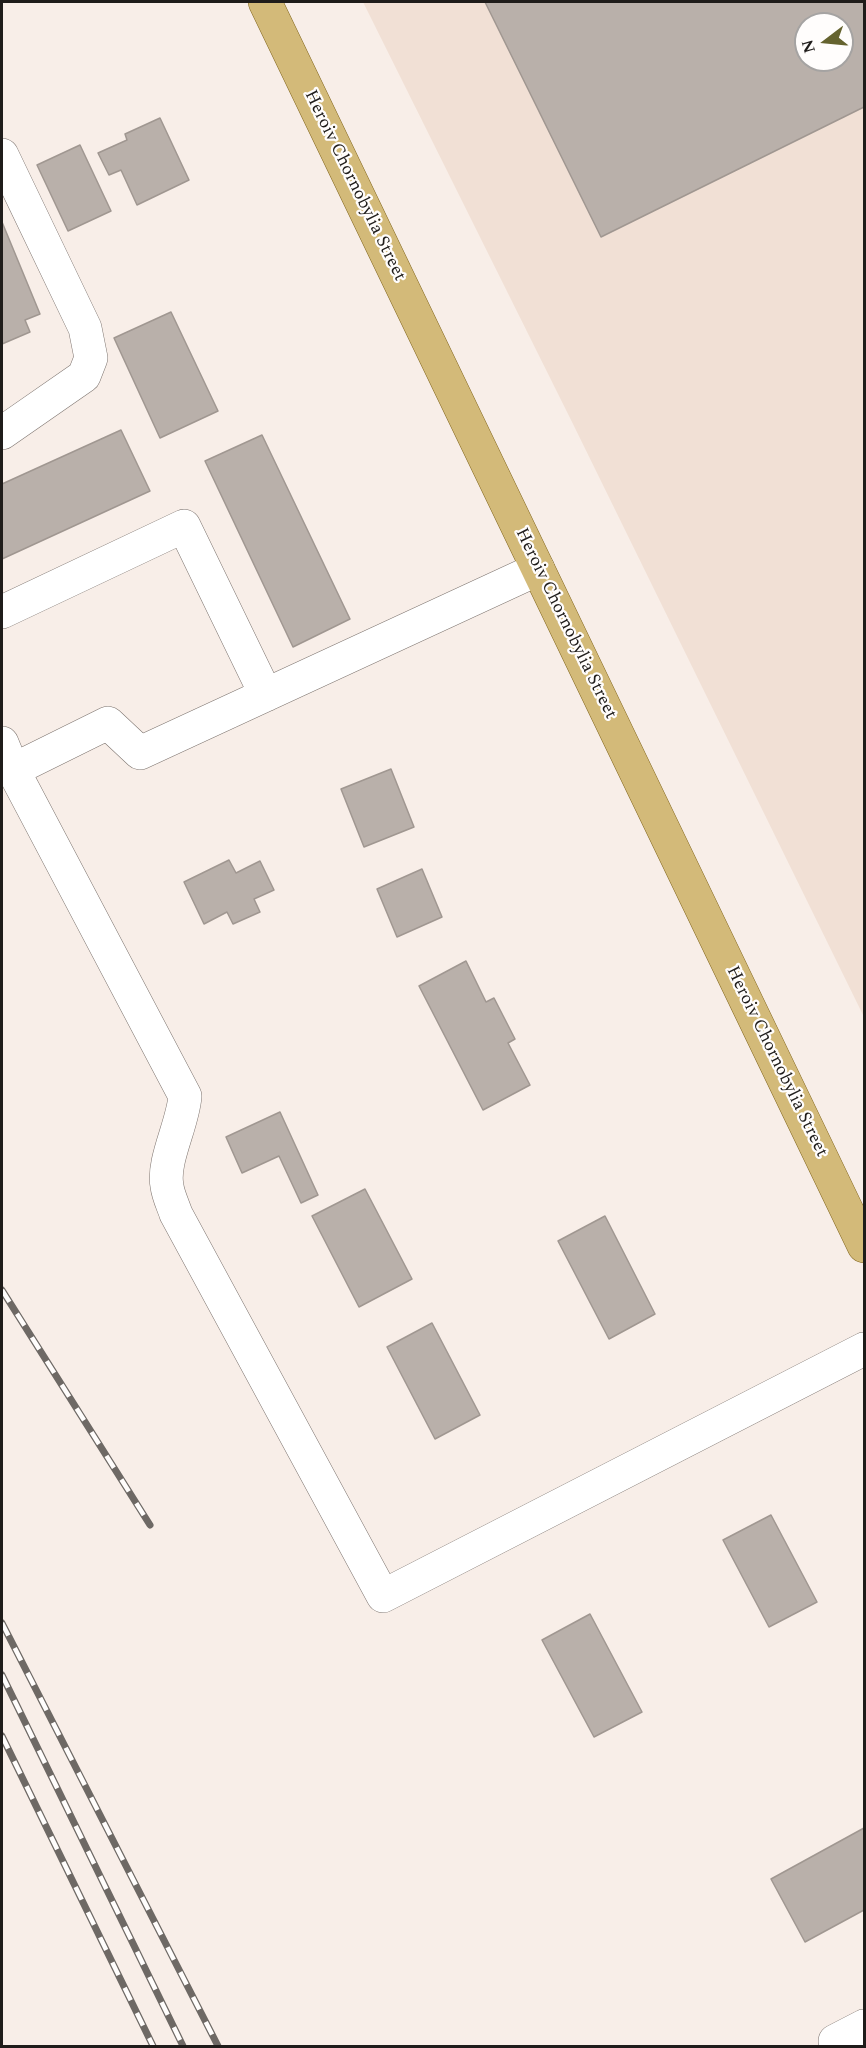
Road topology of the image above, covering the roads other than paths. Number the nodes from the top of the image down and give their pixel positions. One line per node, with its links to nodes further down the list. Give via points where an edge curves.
1 (265, 2): 4 (main road, Heroiv Chornobylia Street)
2 (2, 155): 3 (lane, via 85,328 91,358 84,376)
3 (2, 433)
4 (538, 569): 6 (lane); 8 (main road, Heroiv Chornobylia Street)
5 (2, 612): 6 (lane, via 184,526)
6 (266, 695): 7 (lane, via 140,753 108,723)
7 (7, 756): 9 (lane, via 185,1096 166,1185 176,1214 383,1596)
8 (864, 1246)
9 (864, 1349)
10 (864, 2026): 11 (lane)
11 (835, 2042)

